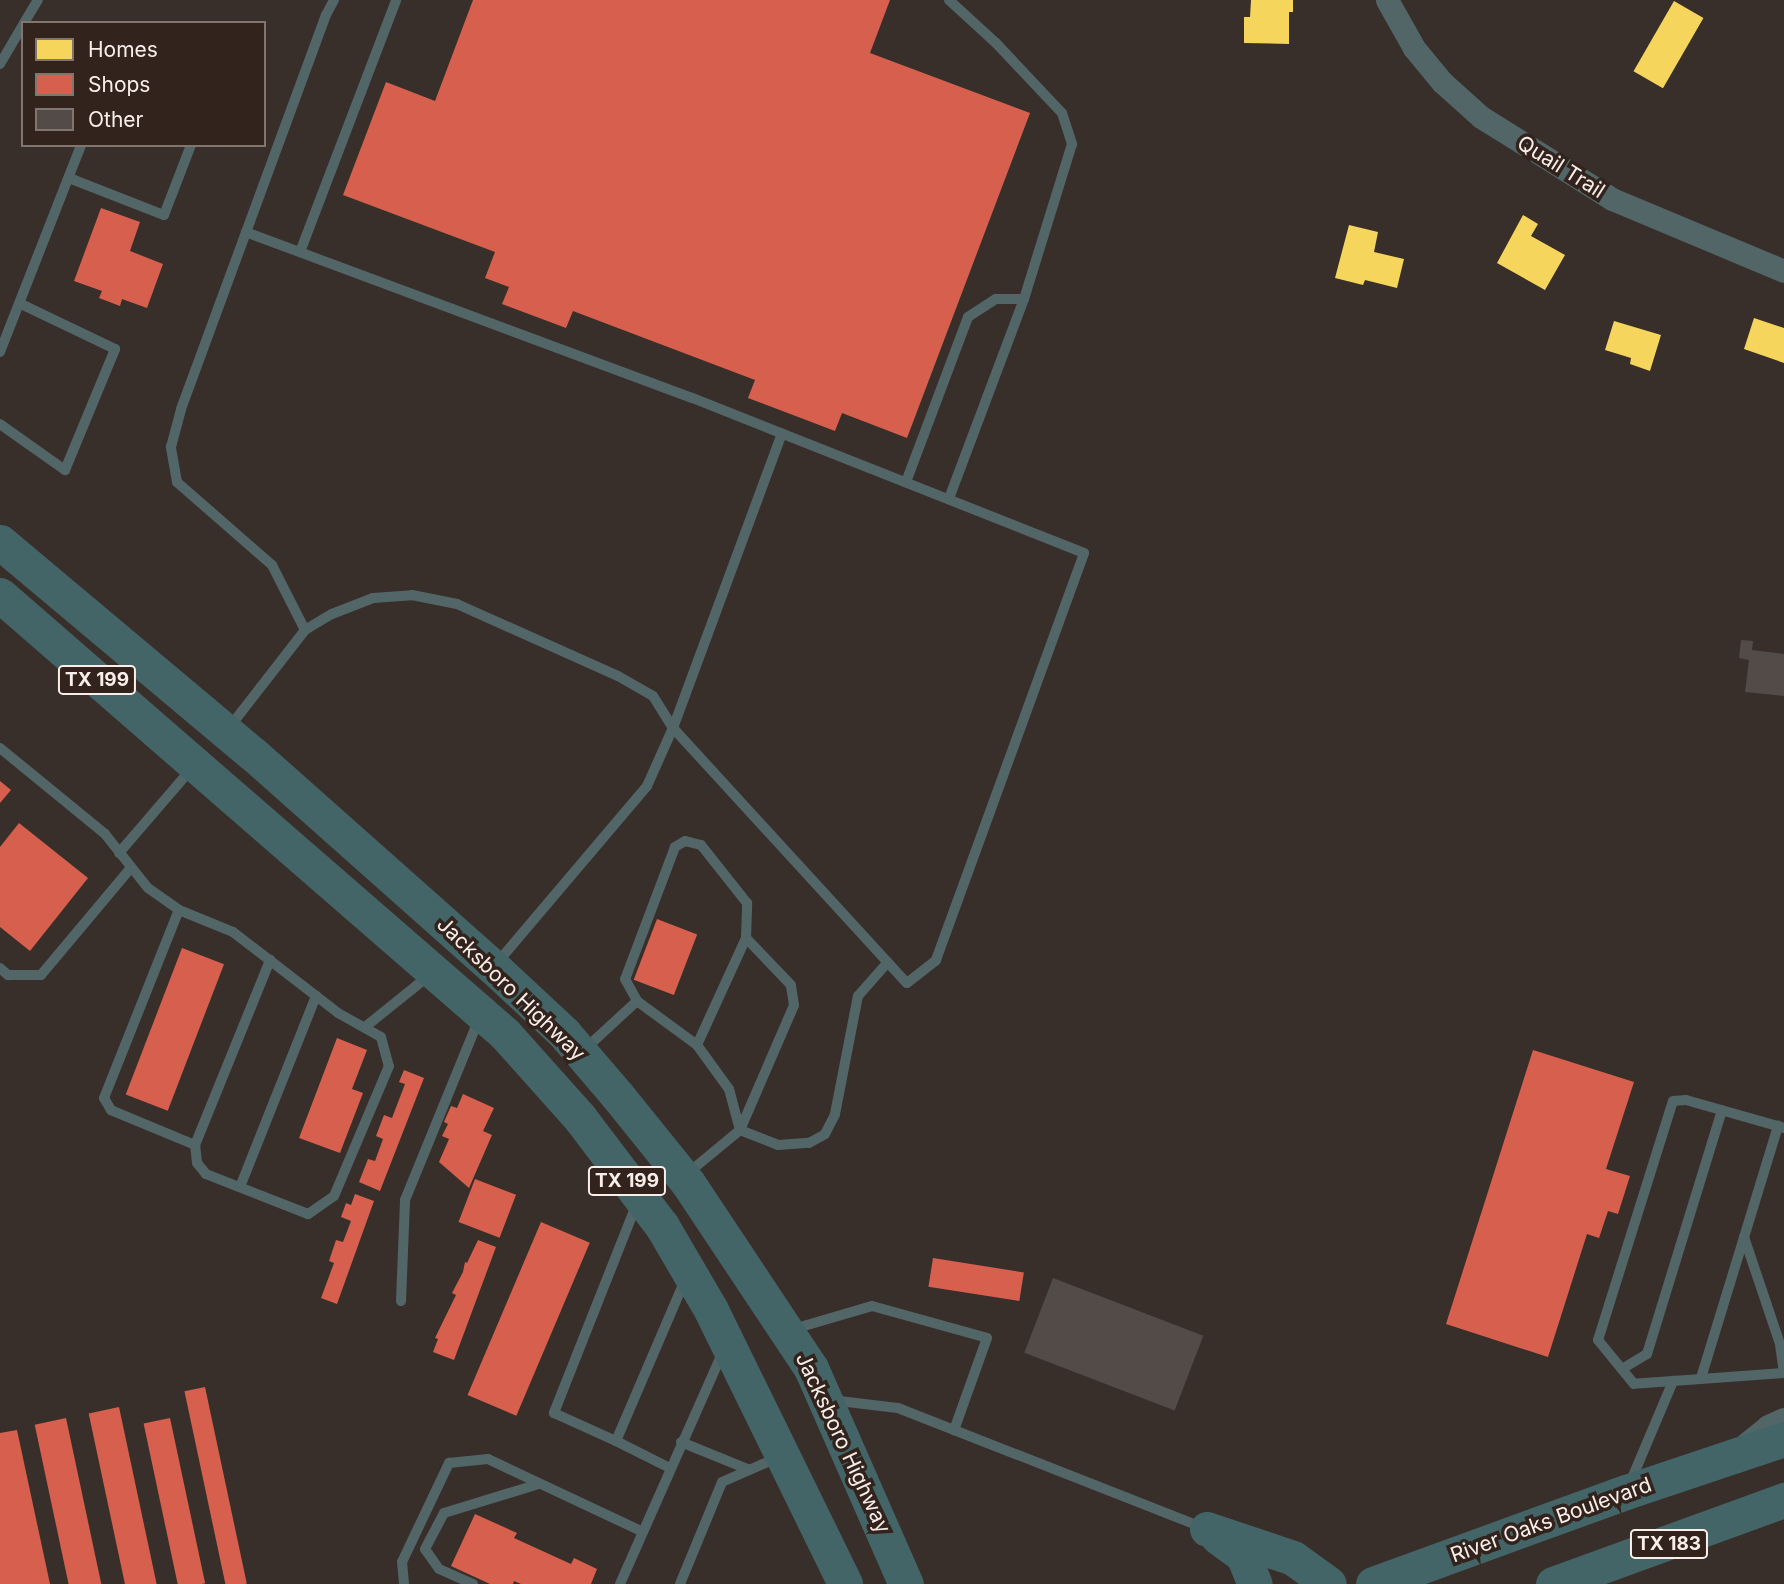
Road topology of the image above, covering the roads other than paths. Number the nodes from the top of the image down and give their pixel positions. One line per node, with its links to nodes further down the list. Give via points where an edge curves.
1 (38, 0): 6 (lane)
2 (334, 0): 12 (lane)
3 (396, 0): 13 (lane)
4 (949, 0): 15 (lane, via 1062,113 1072,144)
5 (1387, 0): 14 (street, Quail Trail, via 1414,48 1442,82 1481,117 1612,199)
6 (26, 21)
7 (21, 29): 8 (lane)
8 (0, 64)
9 (80, 147): 11 (lane)
10 (190, 147): 11 (lane, via 164,215)
11 (69, 178): 16 (lane)
12 (246, 232): 13 (lane); 24 (lane, via 171,447 177,482 272,565)
13 (300, 252): 19 (lane)
14 (1784, 271)
15 (1024, 299): 20 (lane, via 996,299 968,317); 21 (lane)
16 (19, 303): 17 (lane); 18 (lane, via 116,349 65,470)
17 (0, 352)
18 (0, 424)
19 (782, 433): 20 (lane); 25 (lane)
20 (906, 482): 21 (lane)
21 (949, 499): 34 (lane, via 1084,553 936,960 907,983)
22 (0, 542): 26 (main road, Jacksboro Highway / TX 199)
23 (0, 595): 28 (main road, Jacksboro Highway / TX 199)
24 (305, 630): 25 (lane, via 373,598 412,595 457,604 653,696); 26 (lane)
25 (674, 728): 34 (lane); 35 (lane, via 648,786)
26 (226, 731): 28 (main road); 35 (main road, Jacksboro Highway / TX 199)
27 (0, 747): 29 (lane, via 105,834)
28 (195, 765): 29 (lane); 37 (main road, Jacksboro Highway / TX 199)
29 (119, 853): 30 (lane)
30 (130, 869): 31 (lane); 36 (lane, via 41,975 8,975)
31 (179, 910): 33 (lane, via 233,932); 47 (lane, via 104,1098 111,1110)
32 (746, 938): 39 (lane, via 747,903 701,845 685,841 675,847 625,979); 42 (lane); 46 (lane, via 791,985 794,1005)
33 (270, 960): 38 (lane); 47 (lane)
34 (888, 962): 46 (lane, via 858,996 835,1114 825,1134 809,1143 778,1145)
35 (493, 967): 43 (main road, Jacksboro Highway / TX 199)
36 (0, 968)
37 (434, 971): 40 (main road, Jacksboro Highway / TX 199); 41 (lane)
38 (316, 996): 41 (lane); 49 (lane)
39 (637, 1001): 42 (lane); 43 (lane)
40 (481, 1013): 50 (main road, Jacksboro Highway / TX 199, via 580,1118); 54 (lane, via 405,1200)
41 (365, 1027): 49 (lane, via 382,1037 389,1066 334,1196 309,1214)
42 (697, 1045): 46 (lane, via 729,1089)
43 (581, 1053): 48 (main road, Jacksboro Highway / TX 199)
44 (1722, 1110): 45 (lane); 58 (lane, via 1647,1354); 58 (lane, via 1673,1101 1598,1340)
45 (1781, 1127): 51 (lane)
46 (740, 1130): 48 (lane)
47 (195, 1145): 49 (lane, via 197,1163 206,1174)
48 (683, 1177): 53 (main road, Jacksboro Highway / TX 199)
49 (240, 1187)
50 (639, 1197): 52 (main road, Jacksboro Highway / TX 199); 65 (lane, via 554,1413)
51 (1744, 1237): 59 (lane); 59 (lane, via 1780,1344 1784,1373)
52 (689, 1272): 55 (main road, Jacksboro Highway / TX 199); 65 (lane)
53 (763, 1291): 55 (main road); 56 (main road, Jacksboro Highway / TX 199)
54 (401, 1301)
55 (711, 1310): 57 (main road, Jacksboro Highway / TX 199)
56 (788, 1331): 61 (main road, Jacksboro Highway / TX 199); 63 (lane, via 872,1306 987,1338)
57 (727, 1343): 66 (lane); 68 (main road, Jacksboro Highway / TX 199)
58 (1622, 1369): 60 (lane, via 1634,1384)
59 (1700, 1378): 60 (lane)
60 (1673, 1381): 71 (lane)
61 (825, 1399): 63 (lane, via 898,1408); 81 (main road, Jacksboro Highway / TX 199)
62 (1784, 1419): 67 (street, River Oaks Boulevard, via 1768,1426)
63 (954, 1430): 73 (lane)
64 (1784, 1439): 67 (main road, River Oaks Boulevard)
65 (616, 1441): 69 (lane)
66 (681, 1443): 68 (lane); 69 (lane)
67 (1730, 1458): 71 (main road, River Oaks Boulevard)
68 (766, 1463): 75 (main road, Jacksboro Highway / TX 199); 80 (lane, via 722,1482)
69 (670, 1468): 74 (lane)
70 (539, 1484): 74 (lane); 77 (lane, via 488,1460 449,1463 402,1562); 78 (lane, via 444,1513 425,1549 439,1569)
71 (1626, 1492): 84 (main road, River Oaks Boulevard)
72 (1784, 1500): 76 (main road, TX 183)
73 (1207, 1529): 82 (main road, via 1243,1555); 83 (main road, via 1293,1558)
74 (643, 1532): 79 (lane)
75 (840, 1575)
76 (1596, 1577): 85 (main road, TX 183)
77 (404, 1584)
78 (473, 1584)
79 (620, 1584)
80 (680, 1584)
81 (906, 1584)
82 (1255, 1584)
83 (1329, 1584)
84 (1373, 1584)
85 (1553, 1584)

